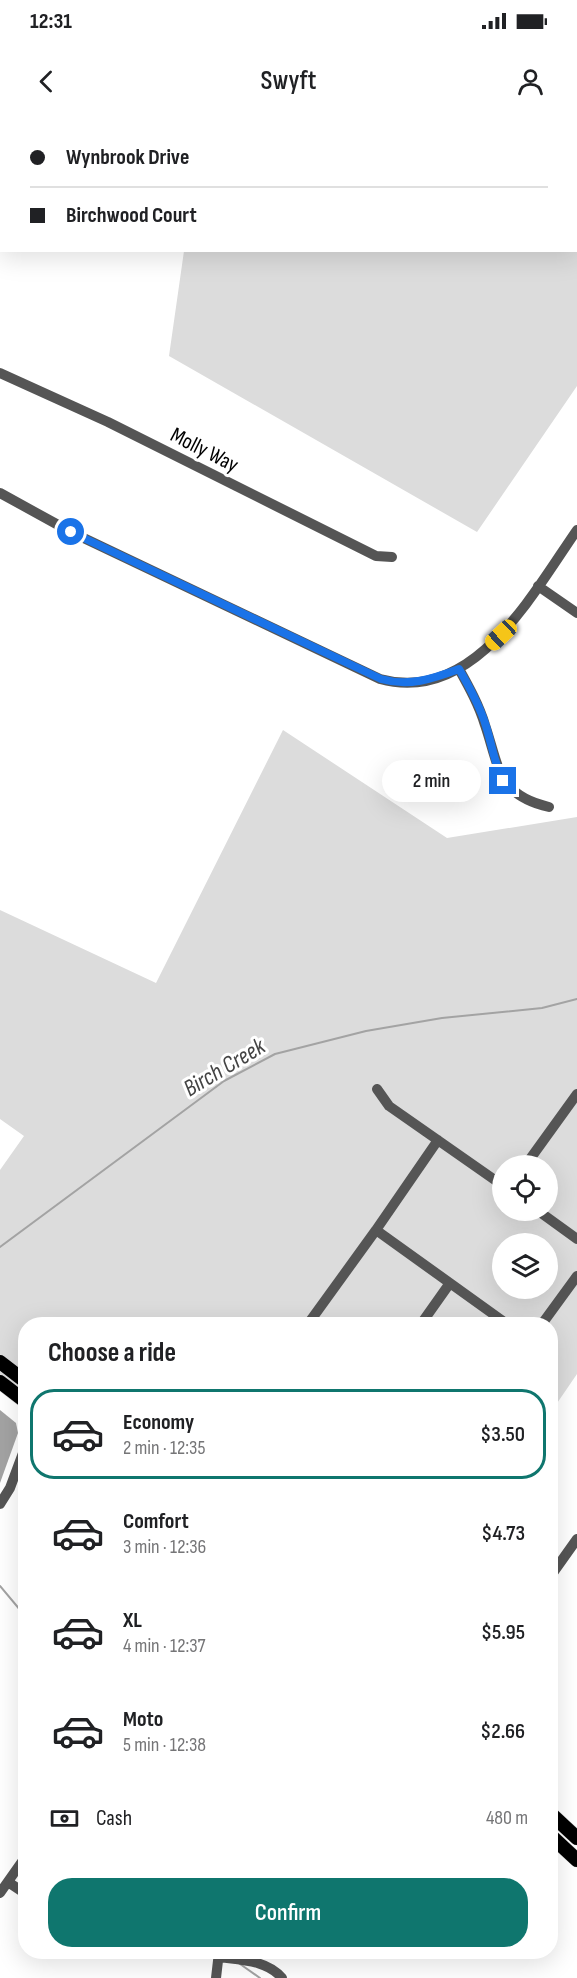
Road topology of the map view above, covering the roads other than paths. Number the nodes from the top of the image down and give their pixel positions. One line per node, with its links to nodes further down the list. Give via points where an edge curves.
1 (0, 373): 4 (street, Molly Way, via 108,422 376,556)
2 (0, 494): 7 (street, via 71,532 381,679 414,683)
3 (577, 530): 5 (street)
4 (392, 557)
5 (538, 585): 6 (street); 7 (street, via 501,635)
6 (577, 613)
7 (459, 669): 8 (street, via 474,696 503,781 535,804)
8 (549, 807)
9 (377, 1089): 11 (street, via 389,1106)
10 (577, 1094): 12 (street)
11 (438, 1140): 13 (street); 15 (street)
12 (533, 1155)
13 (492, 1178)
14 (552, 1221): 16 (street)
15 (376, 1230): 18 (street); 19 (street)
16 (577, 1239)
17 (577, 1276): 22 (street)
18 (450, 1283): 20 (street); 21 (street)
19 (313, 1317)
20 (426, 1317)
21 (497, 1317)
22 (547, 1317)
23 (0, 1362): 24 (main road)
24 (18, 1376)
25 (0, 1382): 26 (main road)
26 (18, 1395)
27 (18, 1466): 28 (street)
28 (0, 1504)
29 (577, 1539): 30 (street)
30 (558, 1566)
31 (558, 1820): 32 (main road)
32 (577, 1838)
33 (558, 1842): 34 (main road)
34 (577, 1860)
35 (18, 1868): 36 (street)
36 (8, 1882): 37 (street); 38 (street)
37 (18, 1889)
38 (0, 1893)
39 (218, 1959): 41 (street)
40 (242, 1959): 42 (street, via 260,1963)
41 (216, 1978)
42 (282, 1978)

